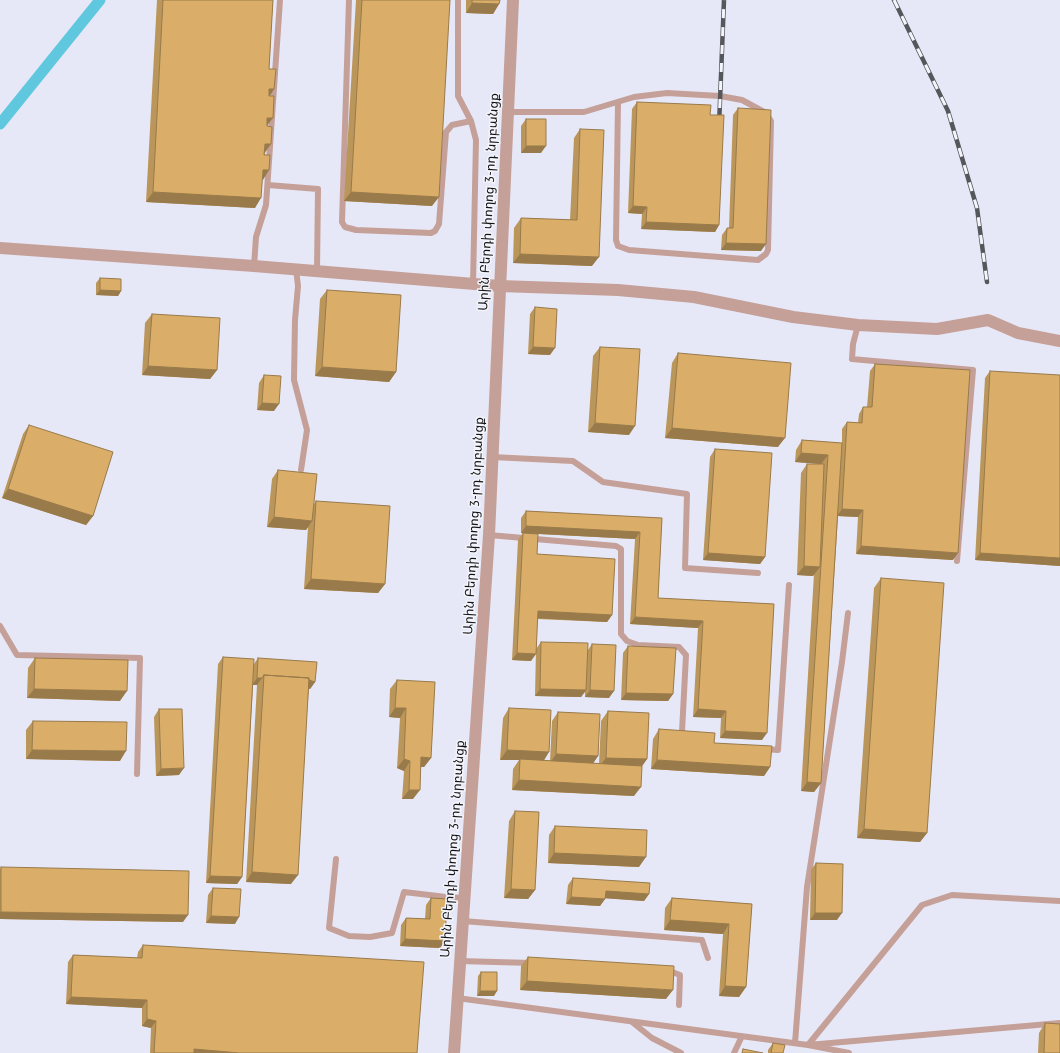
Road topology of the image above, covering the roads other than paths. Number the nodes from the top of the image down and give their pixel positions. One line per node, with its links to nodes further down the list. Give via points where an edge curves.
1 (280, 0): 8 (lane)
2 (349, 0): 7 (lane, via 342,222 345,227 356,230 430,233 435,231 439,224 446,132 452,125)
3 (458, 0): 7 (lane, via 458,96)
4 (513, 0): 6 (street, Արին Բերդի փողոց 3-րդ նրբանցք)
5 (618, 102): 5 (lane, via 667,92 742,100 766,112 771,121 766,254 758,260 629,250 618,246); 6 (lane, via 584,112)
6 (508, 112): 14 (street, Արին Բերդի փողոց 3-րդ նրբանցք)
7 (471, 121): 13 (lane, via 476,140)
8 (268, 185): 10 (lane, via 266,205 256,237); 12 (lane, via 318,189)
9 (0, 248): 10 (street)
10 (254, 266): 11 (street)
11 (296, 269): 12 (street); 18 (lane, via 298,286 294,380 306,430)
12 (316, 271): 13 (street)
13 (473, 284): 14 (street)
14 (499, 286): 15 (street, via 618,290 694,296 793,317); 17 (street, Արին Բերդի փողոց 3-րդ նրբանցք)
15 (858, 325): 16 (street, via 937,329 988,320 1018,333); 20 (lane, via 852,359 973,370)
16 (1060, 341)
17 (492, 457): 19 (street, Արին Բերդի փողոց 3-րդ նրբանցք); 21 (lane, via 573,461 603,482 687,494 685,568)
18 (301, 470)
19 (489, 535): 25 (lane, via 616,546 621,549 621,634 638,645 679,647 686,655 682,732); 29 (street, Արին Բերդի փողոց 3-րդ նրբանցք)
20 (957, 562)
21 (758, 573)
22 (789, 585): 26 (lane, via 778,750)
23 (848, 613): 41 (lane, via 807,887)
24 (0, 626): 27 (lane, via 17,655 140,658)
25 (694, 735)
26 (756, 748)
27 (137, 774)
28 (336, 859): 29 (lane, via 329,928 349,936 370,938 392,933 404,892)
29 (464, 898): 31 (street, Արին Բերդի փողոց 3-րդ նրբանցք)
30 (1060, 901): 42 (lane, via 952,895 922,905)
31 (462, 920): 32 (lane, via 702,940); 33 (street, Արին Բերդի փողոց 3-րդ նրբանցք)
32 (708, 958)
33 (459, 961): 34 (lane); 36 (street, Արին Բերդի փողոց 3-րդ նրբանցք)
34 (542, 964)
35 (661, 970): 37 (lane, via 669,970 680,975)
36 (457, 998): 38 (lane); 43 (street, Արին Բերդի փողոց 3-րդ նրբանցք)
37 (679, 1005)
38 (630, 1021): 40 (lane); 44 (lane, via 652,1038)
39 (1060, 1023): 42 (lane)
40 (742, 1036): 41 (lane); 45 (lane)
41 (795, 1043): 42 (lane)
42 (808, 1045): 46 (lane)
43 (454, 1053)
44 (681, 1053)
45 (734, 1053)
46 (849, 1053)

